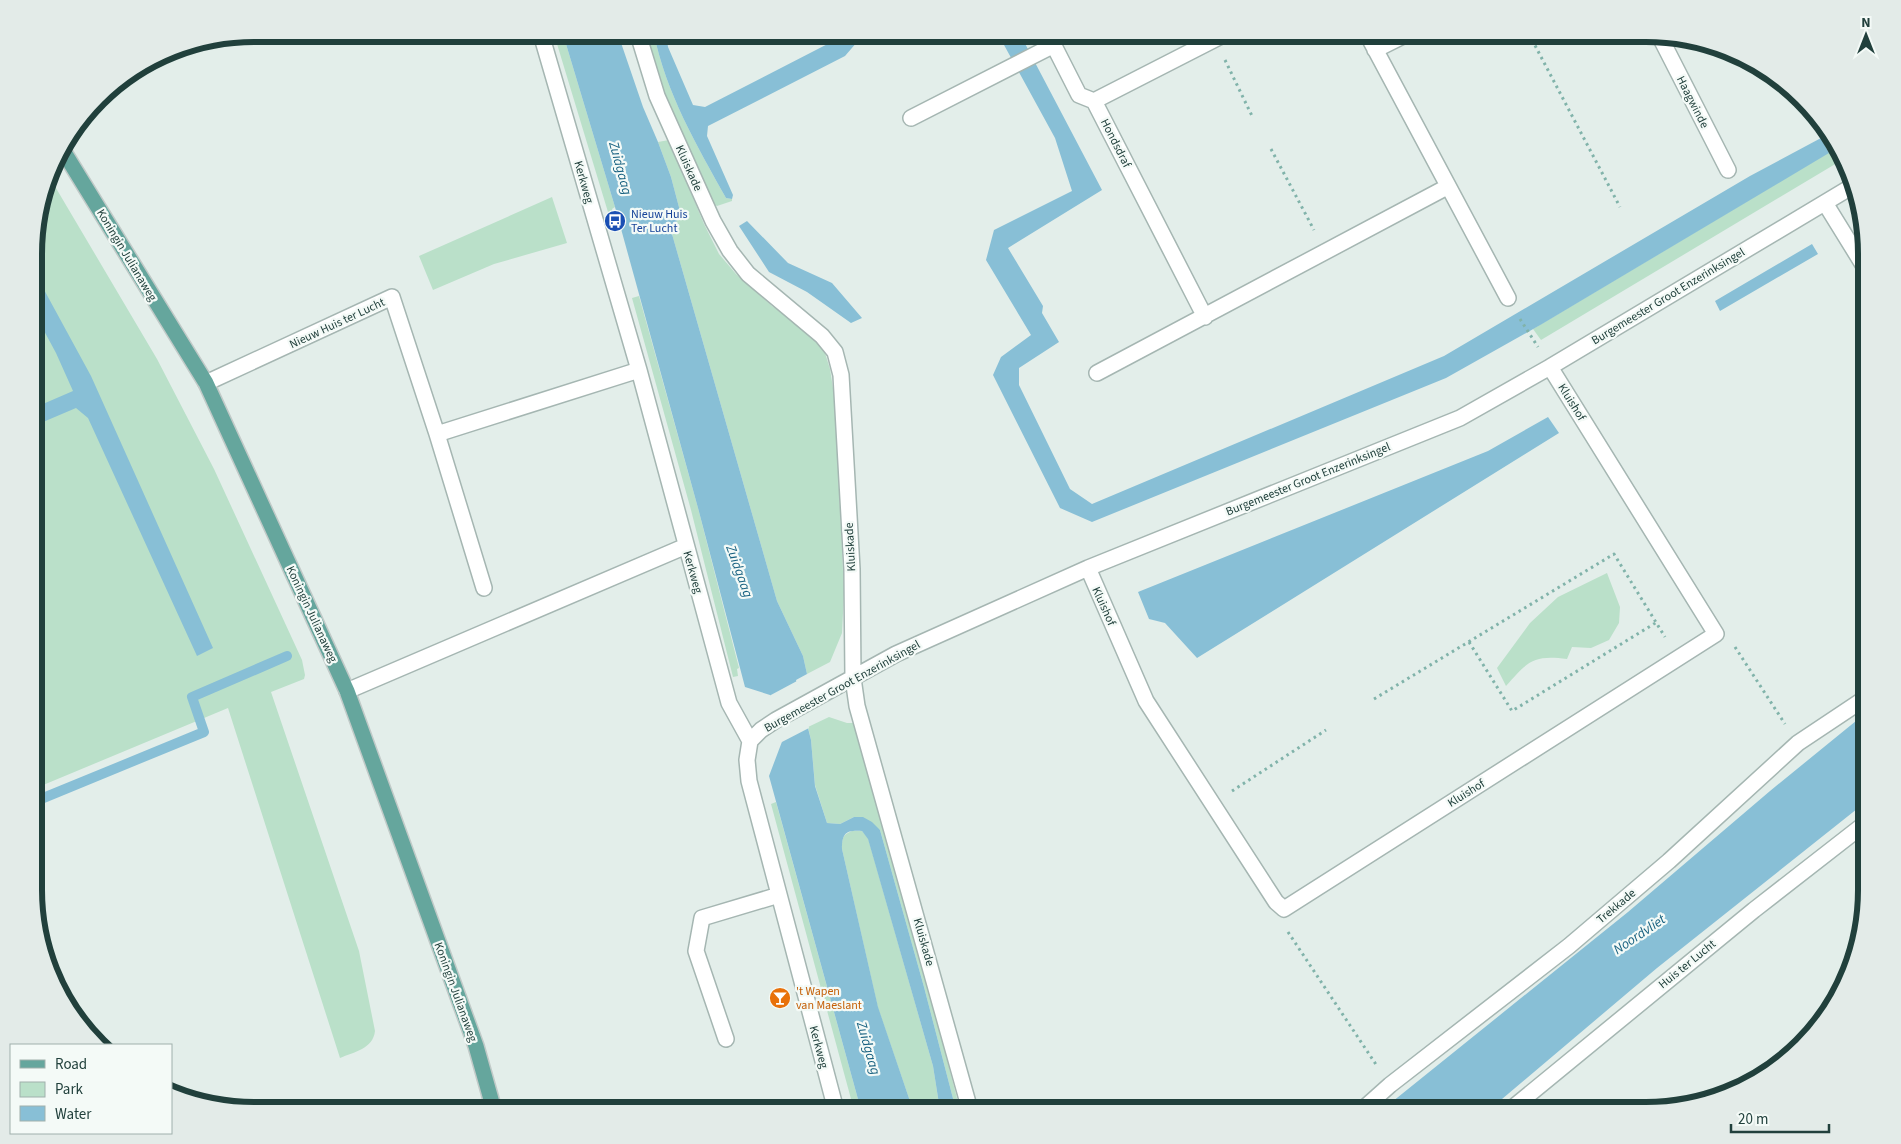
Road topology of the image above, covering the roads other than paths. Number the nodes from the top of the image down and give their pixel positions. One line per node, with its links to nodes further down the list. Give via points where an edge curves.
1 (543, 42): 21 (street, Kerkweg)
2 (640, 42): 28 (street, Kluiskade, via 657,96 713,222 730,251 748,274 809,323 835,352 841,375 852,569)
3 (1048, 42): 11 (street, via 1032,56)
4 (1053, 42): 10 (street, via 1080,94)
5 (1208, 42): 10 (street)
6 (1371, 42): 9 (street)
7 (1391, 42): 9 (street)
8 (1663, 43): 13 (street, Haagwinde)
9 (1375, 50): 14 (street)
10 (1094, 101): 19 (street, Hondsdraf)
11 (911, 118)
12 (67, 156): 23 (main road, Koningin Julianaweg)
13 (1728, 170)
14 (1447, 188): 18 (street); 19 (street)
15 (1848, 189): 16 (street, Burgemeester Groot Enzerinksingel)
16 (1825, 203): 17 (street); 20 (street, Burgemeester Groot Enzerinksingel)
17 (1858, 256)
18 (1508, 298)
19 (1205, 316): 22 (street)
20 (1550, 367): 26 (street, Burgemeester Groot Enzerinksingel, via 1460,418); 26 (street, Kluishof, via 1716,634 1284,909 1276,902 1146,701)
21 (639, 370): 24 (street); 25 (street, Kerkweg)
22 (1097, 373)
23 (206, 383): 24 (street, Nieuw Huis ter Lucht, via 392,297); 29 (main road, Koningin Julianaweg)
24 (437, 434): 27 (street, Nieuw Huis ter Lucht)
25 (686, 546): 29 (street); 31 (street, Kerkweg, via 730,703)
26 (1088, 568): 28 (street, Burgemeester Groot Enzerinksingel, via 896,654)
27 (484, 588)
28 (853, 678): 31 (street, Burgemeester Groot Enzerinksingel, via 776,720); 37 (street, Kluiskade, via 857,706)
29 (347, 692): 35 (main road, Koningin Julianaweg, via 476,1046)
30 (1858, 703): 38 (street, Trekkade, via 1798,743 1669,861 1569,946)
31 (750, 741): 33 (street, Kerkweg, via 749,781)
32 (1858, 829): 39 (street, Huis ter Lucht)
33 (778, 895): 34 (street, via 702,918 696,951); 36 (street, Kerkweg)
34 (726, 1039)
35 (492, 1102)
36 (834, 1102)
37 (968, 1102)
38 (1371, 1102)
39 (1520, 1102)

